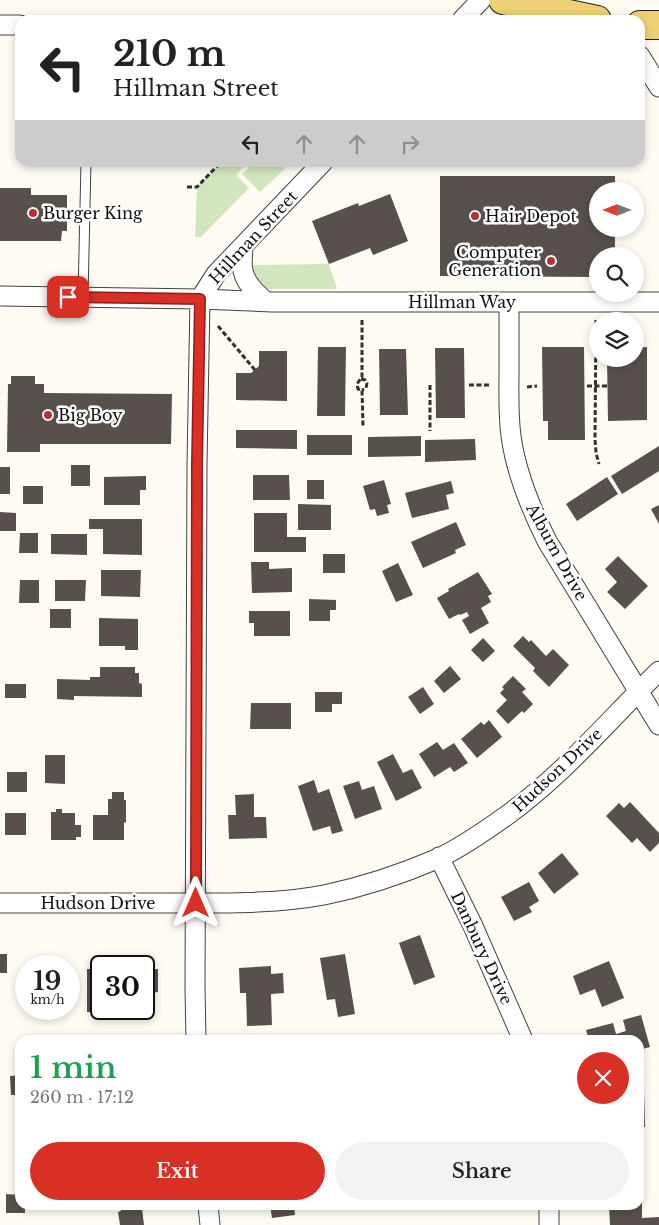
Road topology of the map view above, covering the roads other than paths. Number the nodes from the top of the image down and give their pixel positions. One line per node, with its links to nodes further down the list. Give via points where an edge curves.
1 (481, 0): 3 (street)
2 (503, 0): 4 (main road)
3 (467, 15)
4 (574, 15)
5 (0, 25): 6 (street)
6 (15, 25)
7 (645, 25): 8 (main road)
8 (659, 25)
9 (645, 64): 10 (street)
10 (659, 87)
11 (86, 167): 15 (lane)
12 (318, 167): 13 (street, Hillman Street)
13 (243, 246): 16 (street, Hillman Street, via 216,274); 17 (street, via 243,270 247,281)
14 (0, 296): 15 (street, Hillman Street)
15 (83, 297): 16 (street, Hillman Street)
16 (200, 299): 17 (street, Hillman Way); 25 (street)
17 (265, 301): 18 (street, Hillman Way)
18 (509, 302): 19 (street, Hillman Way); 21 (street, Alburn Drive, via 509,414 523,488 547,540)
19 (659, 302)
20 (659, 671): 21 (street, Hudson Drive)
21 (639, 690): 22 (street, Alburn Drive); 23 (street, Hudson Drive, via 536,794 470,840)
22 (659, 725)
23 (439, 857): 25 (street, Hudson Drive, via 390,877 323,895 269,902); 27 (street, Danbury Drive)
24 (0, 903): 25 (street, Hudson Drive)
25 (196, 903): 26 (street)
26 (196, 1035)
27 (521, 1035)
28 (208, 1210): 30 (street)
29 (549, 1210): 31 (street)
30 (210, 1225)
31 (549, 1225)

